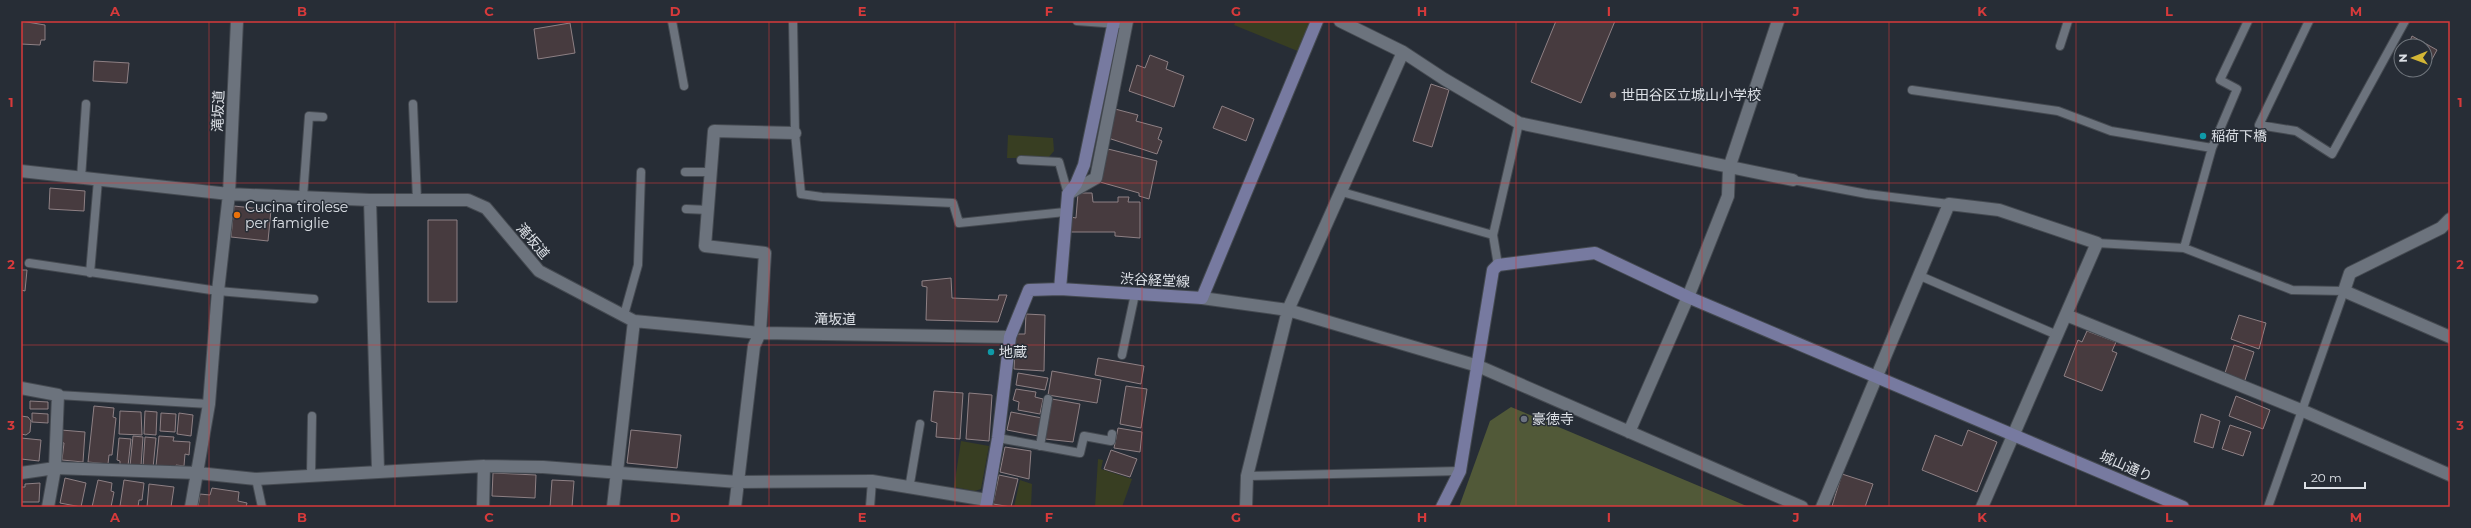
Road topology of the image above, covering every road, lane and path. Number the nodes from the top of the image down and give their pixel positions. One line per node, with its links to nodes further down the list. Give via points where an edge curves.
1 (236, 21): 34 (street, 滝坂道)
2 (672, 21): 16 (lane)
3 (792, 21): 22 (lane)
4 (1076, 21): 12 (lane)
5 (1317, 21): 56 (street, 渋谷経堂線)
6 (1340, 21): 15 (street)
7 (1778, 21): 25 (street)
8 (2068, 21): 14 (lane)
9 (2248, 21): 23 (lane, via 2220,80 2237,90)
10 (2308, 21): 11 (lane, via 2259,125 2296,130 2332,154)
11 (2405, 21)
12 (1114, 22): 13 (lane); 35 (street, via 1084,165 1076,184)
13 (1127, 23): 35 (street, via 1096,178)
14 (2060, 46)
15 (1402, 52): 21 (street); 33 (street)
16 (684, 86)
17 (1912, 90): 23 (lane, via 2058,111 2111,131)
18 (86, 104): 30 (lane)
19 (413, 104): 38 (lane)
20 (323, 117): 36 (lane, via 308,116)
21 (1519, 123): 25 (street); 44 (lane)
22 (795, 133): 29 (street, via 714,132); 42 (lane, via 801,194 953,203 958,223)
23 (2212, 148): 46 (lane)
24 (1020, 160): 35 (lane, via 1059,162)
25 (1729, 168): 32 (street); 55 (street, via 1728,196)
26 (21, 171): 30 (street)
27 (642, 172): 60 (lane, via 638,265)
28 (685, 172): 29 (lane)
29 (711, 172): 41 (street)
30 (81, 178): 31 (street)
31 (98, 180): 34 (street); 49 (lane)
32 (1793, 180): 39 (lane, via 1867,194)
33 (1342, 192): 44 (lane); 58 (street)
34 (229, 194): 36 (street, 滝坂道); 52 (street)
35 (1068, 194): 42 (street)
36 (303, 197): 37 (street, 滝坂道)
37 (370, 200): 38 (street, 滝坂道); 82 (street)
38 (417, 200): 60 (street, 滝坂道, via 468,200 486,208 539,271)
39 (1949, 204): 45 (street, via 1999,210); 50 (street)
40 (686, 208): 41 (lane)
41 (708, 210): 61 (street, via 705,246 765,253)
42 (1065, 212): 51 (street)
43 (2450, 219): 53 (street, via 2441,228 2350,273)
44 (1493, 235): 48 (lane)
45 (2097, 244): 46 (lane); 59 (street)
46 (2184, 248): 53 (lane, via 2292,290)
47 (29, 263): 49 (lane)
48 (1498, 265): 55 (street, 城山通り, via 1595,253); 66 (street, via 1493,270)
49 (90, 273): 52 (lane)
50 (1918, 276): 62 (lane); 67 (street)
51 (1060, 289): 54 (street, 渋谷経堂線); 63 (street, 渋谷経堂線, via 1029,290)
52 (218, 291): 57 (lane); 71 (street)
53 (2344, 291): 64 (street); 72 (lane)
54 (1134, 294): 56 (street, 渋谷経堂線); 65 (lane)
55 (1688, 297): 67 (street, 城山通り); 75 (street)
56 (1202, 298): 58 (street)
57 (314, 299)
58 (1288, 310): 66 (street); 89 (street)
59 (2066, 315): 62 (street); 72 (street)
60 (629, 318): 61 (street, 滝坂道); 83 (street)
61 (760, 333): 63 (street, 滝坂道); 92 (street, via 754,346)
62 (2057, 335): 77 (street)
63 (1010, 337): 78 (street, 渋谷経堂線)
64 (2450, 338)
65 (1122, 355)
66 (1478, 366): 75 (street); 84 (street)
67 (1875, 377): 77 (street, 城山通り); 105 (street)
68 (21, 388): 69 (street)
69 (58, 395): 71 (lane); 81 (street)
70 (1048, 399): 79 (lane)
71 (209, 404): 86 (street)
72 (2301, 410): 88 (street); 108 (lane)
73 (312, 416): 87 (lane)
74 (920, 424): 93 (lane)
75 (1629, 432): 104 (street)
76 (1112, 434): 79 (lane, via 1111,441 1084,436 1080,453)
77 (2014, 435): 106 (street); 107 (street, 城山通り)
78 (998, 438): 79 (lane); 94 (street, 渋谷経堂線)
79 (1040, 446)
80 (484, 466): 82 (street); 83 (street); 98 (street)
81 (55, 468): 85 (street); 86 (street); 95 (street)
82 (378, 470): 87 (street)
83 (616, 471): 92 (street); 99 (street)
84 (1460, 471): 89 (lane); 103 (street)
85 (21, 473)
86 (198, 473): 90 (street); 96 (street)
87 (311, 475): 90 (street)
88 (2450, 475)
89 (1247, 476): 102 (street)
90 (256, 479): 97 (lane)
91 (872, 481): 92 (street); 93 (street); 101 (lane)
92 (738, 482): 100 (street)
93 (909, 489): 94 (street)
94 (986, 504)
95 (48, 507)
96 (191, 507)
97 (262, 507)
98 (483, 507)
99 (613, 507)
100 (735, 507)
101 (870, 507)
102 (1246, 507)
103 (1442, 507)
104 (1802, 507)
105 (1822, 507)
106 (1982, 507)
107 (2183, 507)
108 (2268, 507)

